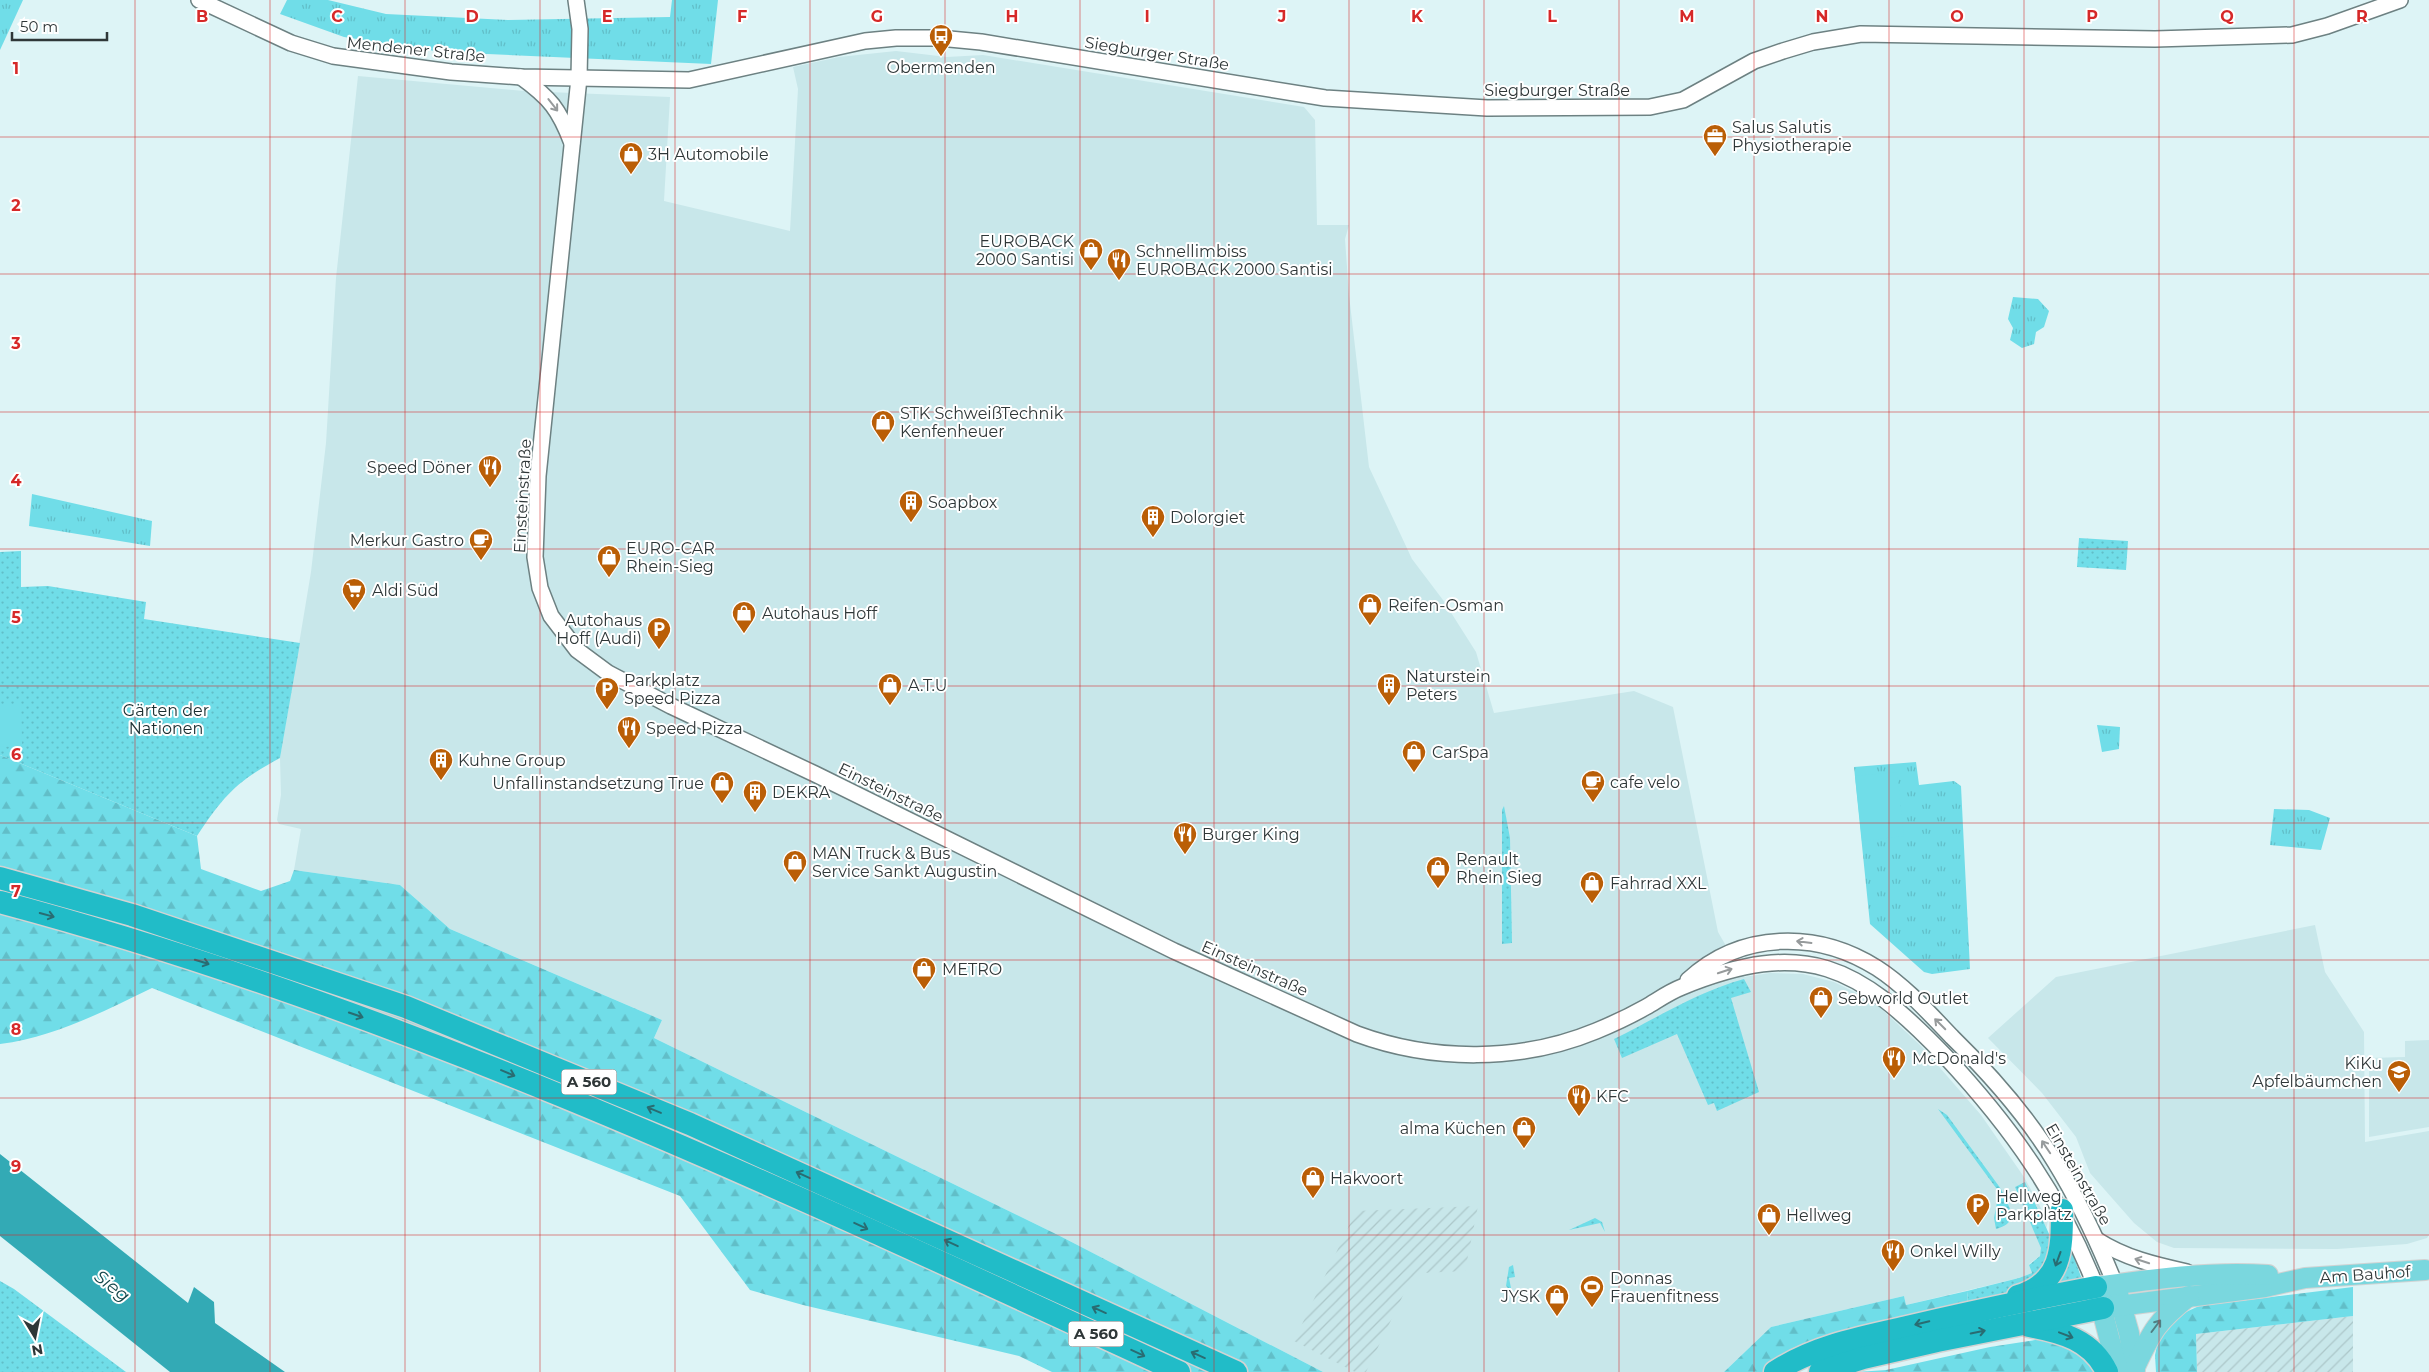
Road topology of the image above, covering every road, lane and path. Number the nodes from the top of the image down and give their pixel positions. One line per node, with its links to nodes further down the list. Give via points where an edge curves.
1 (199, 0): 4 (street, Mendener Straße, via 291,44 333,56 433,70)
2 (576, 0): 5 (street, Einsteinstraße, via 580,29)
3 (2400, 0): 5 (street, Siegburger Straße, via 2292,35 2155,39 1861,34 1813,42 1754,61 1683,100 1650,107 1470,107 1325,98 939,38 896,38 846,44 689,80)
4 (520, 77): 5 (street, Mendener Straße); 6 (street, Einsteinstraße, one-way to 6, via 549,100 562,116)
5 (579, 78): 6 (street, Einsteinstraße)
6 (573, 144): 9 (street, Einsteinstraße, via 538,476 535,557 540,588 551,616 577,650 608,673 671,706 1151,940 1383,1044 1449,1054 1533,1049 1595,1031)
7 (0, 878): 22 (highway, A 560, one-way to 7, via 690,1124 406,1007 132,914)
8 (0, 902): 21 (highway, A 560, one-way to 21, via 216,966 365,1018 504,1072 817,1206)
9 (1680, 987): 10 (street, Einsteinstraße, one-way to 10, via 1732,968 1781,962 1834,970 1861,983 1888,1002 1968,1081 2016,1138); 11 (street, Einsteinstraße, one-way to 9, via 2055,1162 2014,1105 1969,1053 1878,969 1818,944 1767,941 1725,954)
10 (2062, 1210): 15 (street, Einsteinstraße, via 2083,1253); 18 (highway, one-way to 18, via 2060,1257 2050,1274 2026,1294)
11 (2097, 1240): 13 (street, one-way to 11, via 2123,1255); 15 (street, Einsteinstraße)
12 (2428, 1269): 14 (main road, Am Bauhof)
13 (2206, 1276): 14 (main road); 15 (main road, via 2146,1279)
14 (2305, 1278): 16 (main road, via 2265,1287)
15 (2105, 1286): 17 (main road); 18 (highway)
16 (2190, 1295): 17 (main road); 20 (main road, one-way to 16, via 2152,1331 2166,1314)
17 (2112, 1306): 19 (highway); 20 (main road)
18 (1970, 1312): 23 (highway, one-way to 23, via 1821,1349)
19 (2018, 1324): 24 (highway, one-way to 19, via 1863,1358); 25 (highway, one-way to 25, via 2055,1331 2084,1343 2095,1352)
20 (2130, 1370)
21 (1179, 1372)
22 (1236, 1372)
23 (1775, 1372)
24 (1820, 1372)
25 (2107, 1372)

